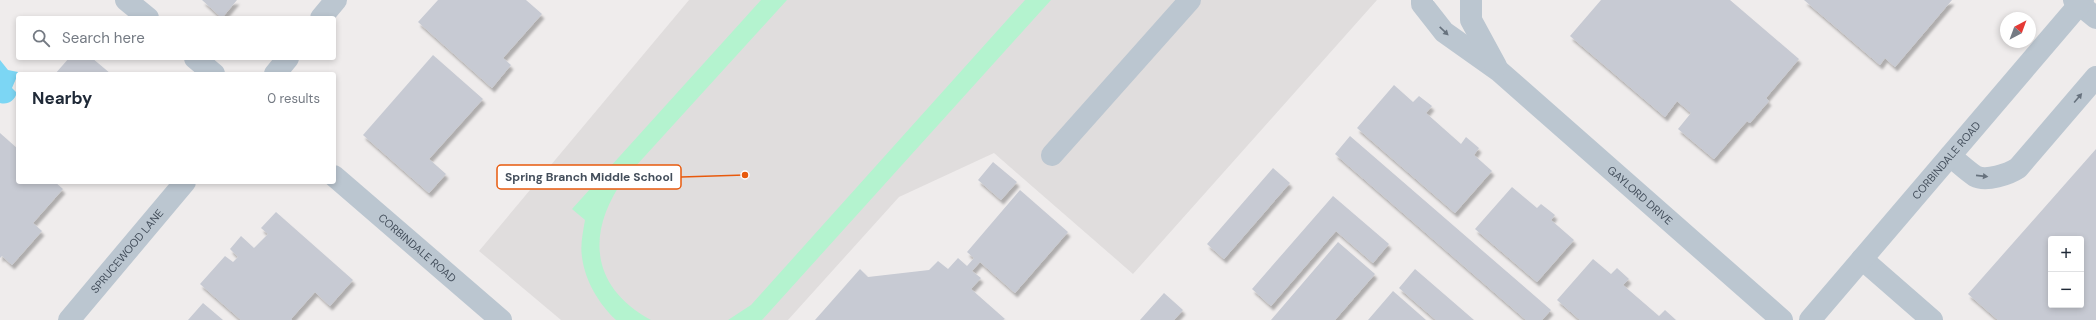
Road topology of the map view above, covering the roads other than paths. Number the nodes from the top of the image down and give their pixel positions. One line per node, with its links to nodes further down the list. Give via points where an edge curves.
1 (126, 0): 7 (street)
2 (336, 0): 8 (street)
3 (1190, 0): 16 (street)
4 (1422, 0): 12 (street, GAYLORD DRIVE, one-way to 12, via 1422,4 1444,32)
5 (1471, 0): 12 (street, GAYLORD DRIVE, via 1471,20)
6 (2079, 1): 9 (street); 17 (street, CORBINDALE ROAD)
7 (146, 16)
8 (323, 16)
9 (2096, 18)
10 (197, 60): 13 (street)
11 (286, 60): 14 (street)
12 (1499, 71): 23 (street, GAYLORD DRIVE)
13 (212, 72)
14 (277, 72)
15 (2096, 77): 17 (street, one-way to 15, via 1977,177 2010,173 2018,168)
16 (1052, 155)
17 (1950, 156): 20 (street, CORBINDALE ROAD)
18 (336, 178): 22 (street, CORBINDALE ROAD)
19 (183, 184): 21 (street, SPRUCEWOOD LANE)
20 (1862, 259): 24 (street, CORBINDALE ROAD); 25 (street)
21 (69, 320)
22 (501, 320)
23 (1782, 320)
24 (1810, 320)
25 (1932, 320)

